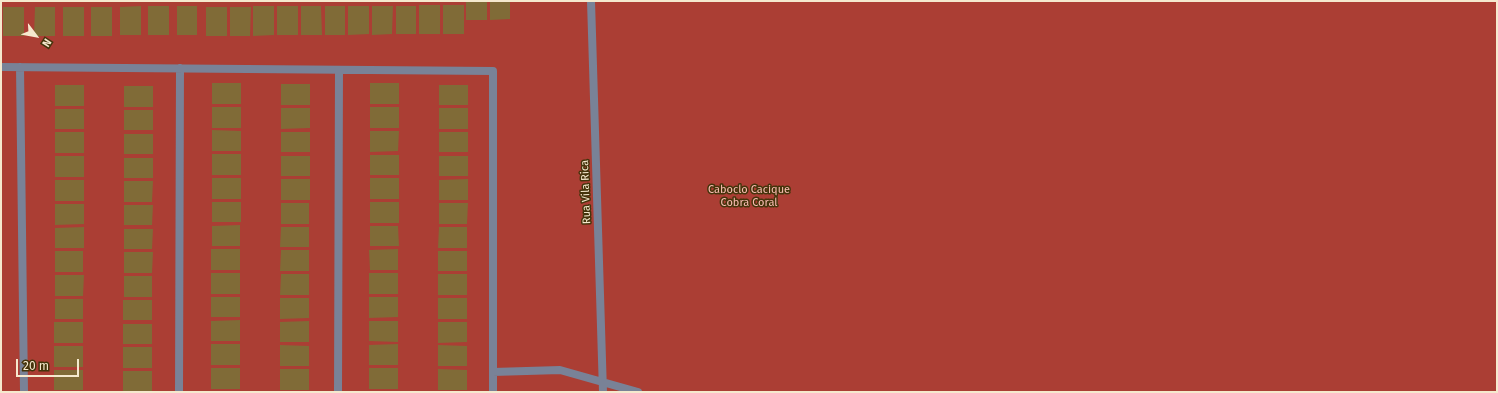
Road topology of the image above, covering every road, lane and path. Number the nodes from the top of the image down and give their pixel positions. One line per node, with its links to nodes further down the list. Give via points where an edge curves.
1 (591, 1): 7 (street, Rua Vila Rica)
2 (1, 67): 3 (street)
3 (20, 67): 4 (street); 8 (street)
4 (180, 68): 5 (street); 9 (street)
5 (339, 70): 6 (street, via 493,71); 10 (street)
6 (493, 372): 7 (street, via 560,370); 11 (street)
7 (603, 382): 12 (street, Rua Vila Rica); 13 (street)
8 (24, 392)
9 (179, 392)
10 (338, 392)
11 (493, 392)
12 (603, 392)
13 (638, 392)

